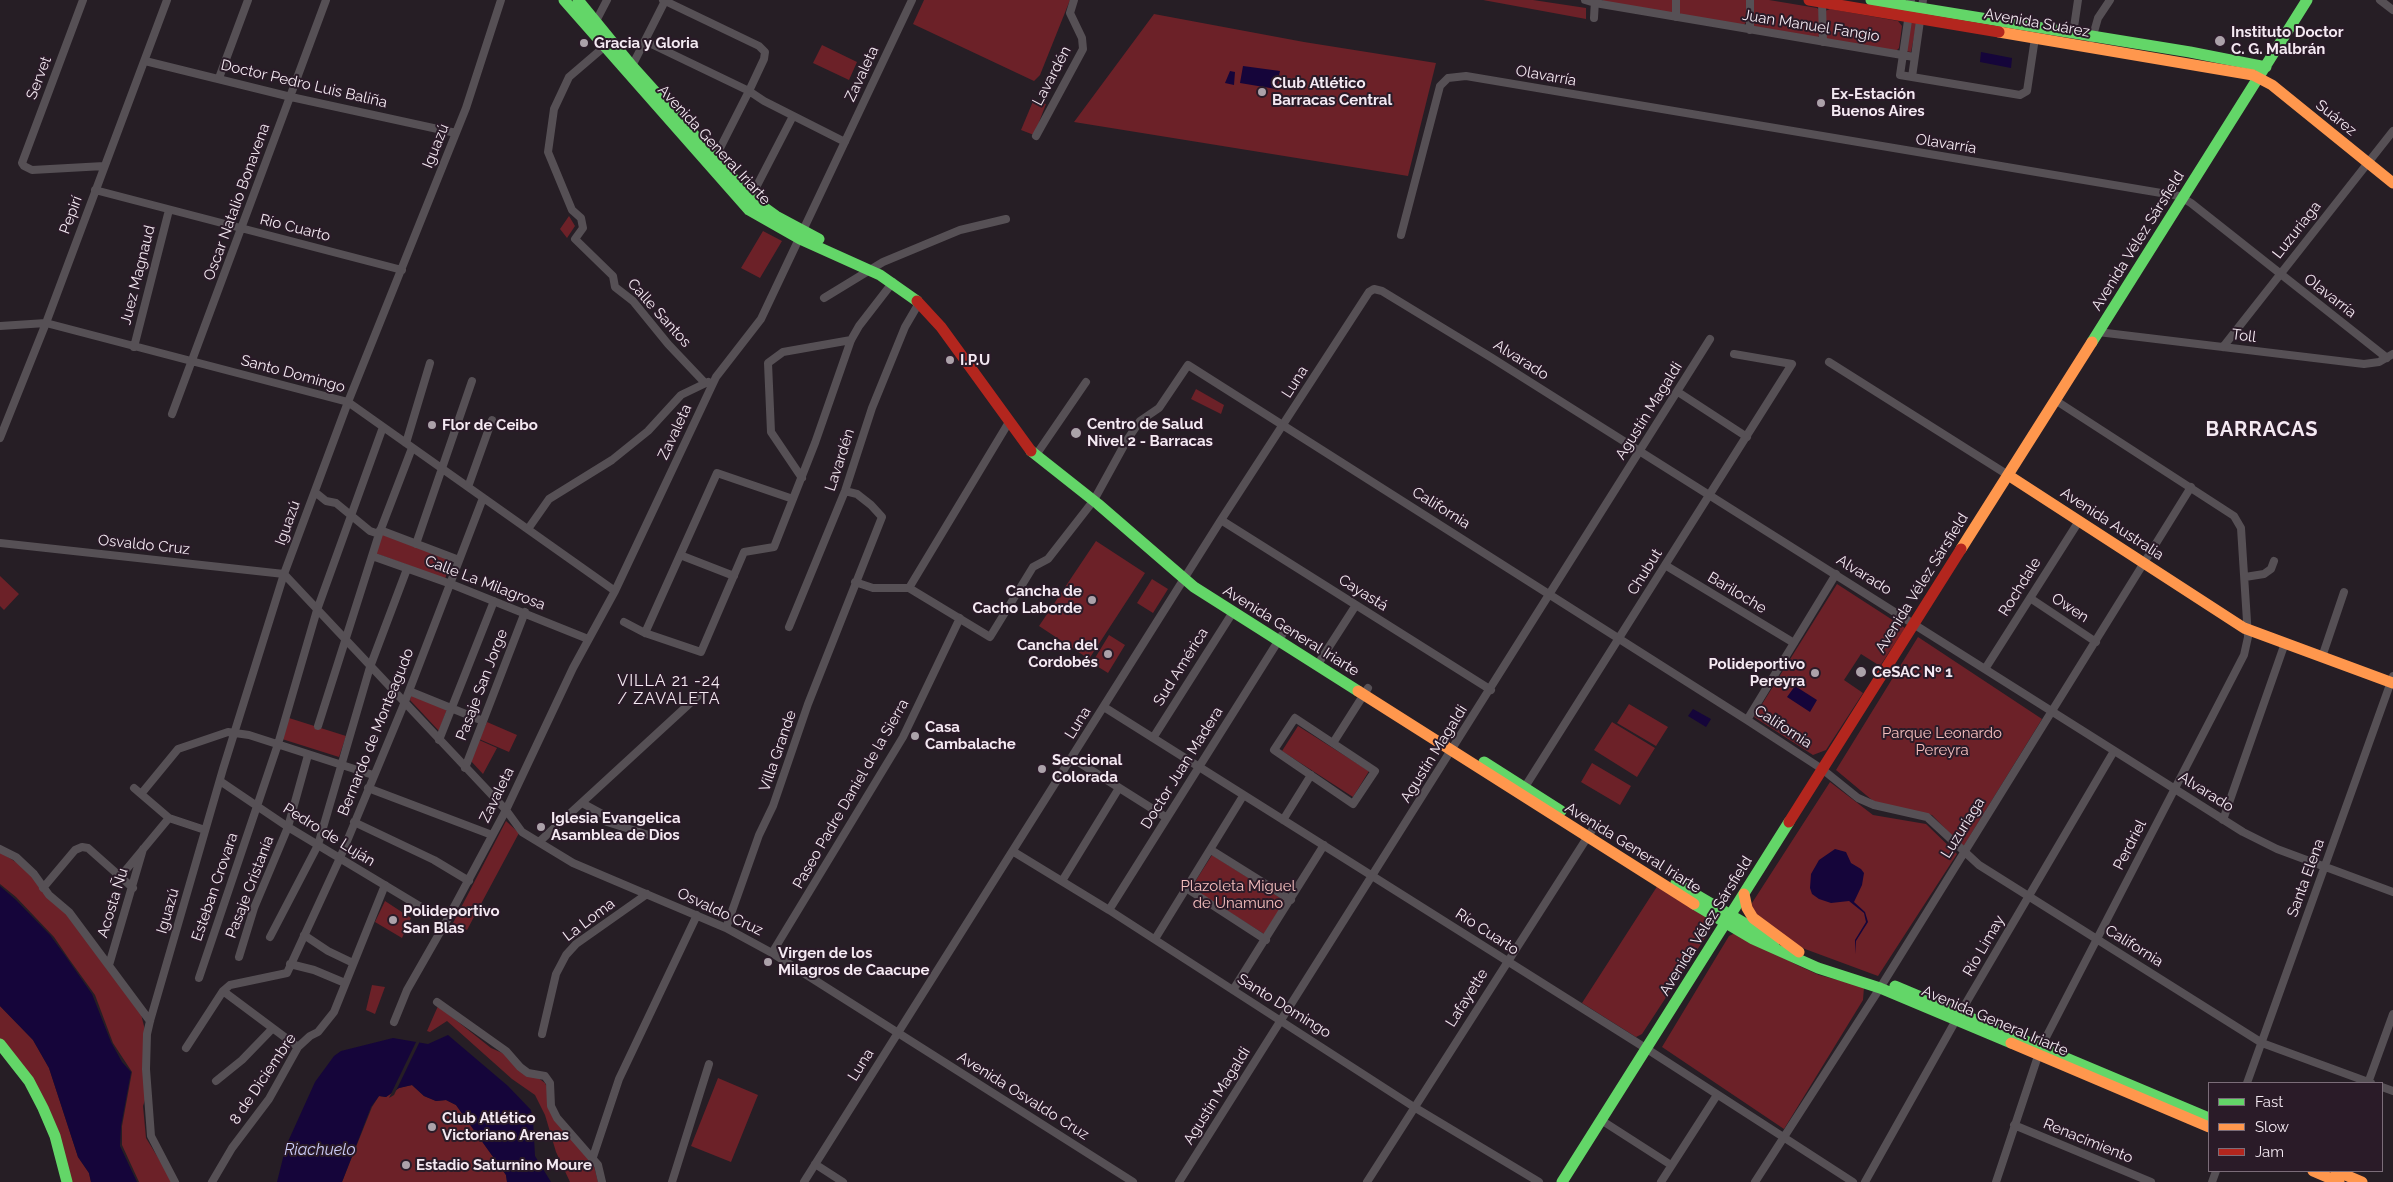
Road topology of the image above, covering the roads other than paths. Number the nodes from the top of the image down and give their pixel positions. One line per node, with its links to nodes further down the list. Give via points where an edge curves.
1 (82, 0): 53 (street, Servet, via 23,158 24,166 32,170)
2 (167, 0): 38 (street, Pepirí)
3 (248, 0): 42 (street)
4 (326, 0): 45 (street, Oscar Natalio Bonavena)
5 (500, 0): 48 (street, Iguazú)
6 (564, 0): 28 (main road, Avenida General Iriarte)
7 (578, 0): 28 (main road, Avenida General Iriarte)
8 (607, 0): 28 (street)
9 (664, 0): 32 (street); 44 (street, via 762,48 765,56)
10 (912, 0): 50 (street, Zavaleta)
11 (1074, 0): 49 (street, Lavardén, via 1070,13 1082,38 1082,49)
12 (1586, 0): 21 (street, Juan Manuel Fangio)
13 (1676, 0): 26 (street)
14 (1750, 0): 29 (street)
15 (1809, 0): 22 (main road, Avenida Suárez)
16 (1871, 0): 23 (main road, Avenida Suárez)
17 (2078, 0): 30 (street)
18 (2110, 0): 34 (street, via 2098,18)
19 (2307, 0): 39 (main road, Avenida Vélez Sársfield)
20 (2380, 0): 25 (street)
21 (1595, 2): 26 (street, Juan Manuel Fangio); 27 (street)
22 (1822, 2): 23 (main road, Avenida Suárez); 33 (street)
23 (1909, 8): 24 (main road, Avenida Suárez); 36 (street)
24 (1922, 9): 30 (main road, Avenida Suárez); 31 (main road, Avenida Suárez); 37 (street)
25 (2393, 10)
26 (1676, 17): 29 (street, Juan Manuel Fangio)
27 (1594, 18)
28 (593, 26): 35 (main road, Avenida General Iriarte); 40 (main road, Avenida General Iriarte)
29 (1750, 30): 33 (street, Juan Manuel Fangio)
30 (2073, 34): 34 (main road, Avenida Suárez)
31 (2035, 38): 34 (main road, Avenida Suárez); 41 (street, via 2027,91 2020,95)
32 (645, 41): 40 (street); 44 (street)
33 (1823, 42): 36 (street, Juan Manuel Fangio)
34 (2092, 42): 39 (main road, Avenida Suárez); 43 (main road, Avenida Suárez)
35 (604, 47): 40 (main road, Avenida General Iriarte); 86 (street, Calle Santos, via 569,77 554,108 548,152 572,210 581,218 583,228 575,239 613,276 615,287 633,301)
36 (1902, 55): 37 (street, Juan Manuel Fangio); 41 (street, via 1900,74)
37 (1914, 57): 41 (street)
38 (145, 61): 42 (street, Doctor Pedro Luis Baliña); 53 (street, Pepirí)
39 (2266, 67): 43 (main road, Avenida Vélez Sársfield)
40 (630, 70): 51 (main road, Avenida General Iriarte)
41 (1912, 77)
42 (219, 78): 45 (street, Doctor Pedro Luis Baliña)
43 (2260, 78): 52 (main road, Suárez); 56 (main road, Avenida Vélez Sársfield)
44 (749, 91): 46 (street); 51 (street)
45 (291, 97): 48 (street, Doctor Pedro Luis Baliña); 60 (street, Oscar Natalio Bonavena)
46 (792, 116): 50 (street); 57 (street)
47 (2393, 131): 52 (street, Luzuriaga)
48 (456, 132): 64 (street, Iguazú)
49 (1036, 136)
50 (846, 142): 61 (street, Zavaleta)
51 (713, 162): 57 (main road, Avenida General Iriarte)
52 (2369, 163): 54 (main road, Suárez); 65 (street, Luzuriaga)
53 (104, 166): 55 (street, Pepirí)
54 (2393, 182)
55 (95, 190): 58 (street, Río Cuarto); 70 (street, Pepirí)
56 (2183, 197): 62 (street, Olavarría, via 1466,76 1448,78 1438,91); 65 (street, Olavarría); 73 (main road, Avenida Vélez Sársfield)
57 (749, 202): 61 (main road, Avenida General Iriarte, via 770,223)
58 (169, 210): 60 (street, Río Cuarto); 76 (street, Juez Magnaud)
59 (1006, 220): 63 (street, via 960,230)
60 (241, 229): 64 (street, Río Cuarto); 80 (street, Oscar Natalio Bonavena)
61 (802, 235): 63 (main road, Avenida General Iriarte); 83 (street, Zavaleta, via 761,319)
62 (1401, 235)
63 (870, 268): 66 (main road, Avenida General Iriarte); 68 (street); 72 (main road, Avenida General Iriarte, via 897,279 919,295 936,315)
64 (402, 270): 89 (street, Iguazú)
65 (2280, 274): 77 (street, Luzuriaga); 79 (street, Olavarría)
66 (893, 282): 69 (main road, Avenida General Iriarte); 75 (street)
67 (1382, 291): 93 (street, Luna, via 1374,289 1369,292); 98 (street, Alvarado)
68 (824, 298)
69 (919, 303): 72 (main road, Avenida General Iriarte); 105 (street, Lavardén, via 905,327 872,408)
70 (46, 323): 71 (street, Santo Domingo); 76 (street, Santo Domingo); 96 (street, Pepirí)
71 (0, 326)
72 (941, 327): 92 (main road, Avenida General Iriarte)
73 (2098, 332): 77 (street, Toll); 88 (main road, Avenida Vélez Sársfield)
74 (1710, 339): 87 (street, Agustín Magaldi)
75 (851, 340): 102 (street); 102 (street, via 783,352 768,363 771,432)
76 (134, 347): 80 (street, Santo Domingo)
77 (2223, 347): 79 (street, Toll, via 2364,364)
78 (1734, 354): 95 (street, Chubut, via 1792,364)
79 (2390, 356)
80 (192, 362): 89 (street, Santo Domingo); 90 (street, Oscar Natalio Bonavena)
81 (1829, 362): 101 (street, Avenida Australia)
82 (430, 363): 97 (street)
83 (716, 377): 86 (street); 133 (street, Zavaleta)
84 (472, 382): 100 (street)
85 (1086, 382): 99 (street)
86 (705, 383): 114 (street, via 681,395 648,431 612,460 549,499)
87 (1678, 392): 95 (street); 98 (street, Agustín Magaldi)
88 (2055, 400): 101 (main road, Avenida Vélez Sársfield); 104 (street)
89 (348, 402): 94 (street, Santo Domingo); 106 (street, Iguazú)
90 (172, 414)
91 (492, 420): 103 (street)
92 (1009, 422): 99 (main road, Avenida General Iriarte); 132 (street)
93 (1283, 424): 110 (street, California, via 1188,365 1159,408 1140,421); 112 (street, Luna); 135 (street, California)
94 (383, 427): 97 (street, Santo Domingo); 111 (street, Esteban Crovara)
95 (1747, 437): 107 (street, Chubut)
96 (0, 438)
97 (409, 445): 100 (street, Santo Domingo); 115 (street)
98 (1640, 451): 107 (street, Alvarado); 135 (street, Agustín Magaldi)
99 (1036, 455): 110 (main road, Avenida General Iriarte)
100 (442, 469): 103 (street, Santo Domingo); 117 (street)
101 (2008, 475): 113 (main road, Avenida Australia); 144 (main road, Avenida Vélez Sársfield)
102 (802, 478): 109 (street)
103 (468, 487): 108 (street, Santo Domingo)
104 (2191, 487): 122 (street, Luzuriaga); 129 (street, Perdriel, via 2234,516 2240,528)
105 (844, 491): 130 (street, Villa Grande, via 856,494 882,516); 145 (street, Lavardén)
106 (315, 492): 111 (street); 125 (street, Iguazú)
107 (1710, 495): 123 (street, Chubut); 126 (street, Alvarado)
108 (483, 498): 114 (street, Santo Domingo); 120 (street, Bernardo de Monteagudo)
109 (793, 499): 118 (street, via 717,473); 127 (street, via 774,547 744,552)
110 (1094, 500): 128 (main road, Avenida General Iriarte); 142 (street, via 1048,558 1034,567 990,637)
111 (351, 514): 115 (street, via 370,531); 139 (street, Esteban Crovara)
112 (1221, 520): 128 (street, Luna); 138 (street, Cayastá)
113 (2078, 521): 122 (main road, Avenida Australia); 136 (street, Rochdale)
114 (528, 529): 133 (street, Santo Domingo)
115 (379, 532): 117 (street); 119 (street)
116 (0, 542): 125 (street, Osvaldo Cruz)
117 (416, 544): 120 (street)
118 (680, 555): 127 (street); 147 (street)
119 (372, 556): 124 (street, Calle La Milagrosa); 149 (street)
120 (459, 560): 131 (street, Bernardo de Monteagudo)
121 (2274, 561): 129 (street, via 2264,574)
122 (2145, 564): 146 (main road, Avenida Australia); 152 (street, Luzuriaga)
123 (1665, 565): 151 (street, Chubut); 153 (street, Bariloche)
124 (407, 568): 131 (street, Calle La Milagrosa); 157 (street)
125 (284, 574): 139 (street); 171 (street, Iguazú)
126 (1836, 574): 144 (street, Alvarado); 153 (street)
127 (734, 576): 147 (street, via 701,652)
128 (1185, 577): 141 (main road, Avenida General Iriarte); 148 (main road, Avenida General Iriarte, via 1198,581); 166 (street, Luna)
129 (2245, 577): 146 (street, Perdriel)
130 (855, 582): 132 (street, via 873,588); 232 (street, Villa Grande)
131 (451, 584): 137 (street, Calle La Milagrosa); 161 (street, Bernardo de Monteagudo)
132 (909, 588): 142 (street)
133 (616, 591): 150 (street, Zavaleta)
134 (2344, 592): 155 (street)
135 (1551, 594): 151 (street, California); 160 (street, Agustín Magaldi)
136 (2030, 598): 152 (street, Owen); 158 (street, Rochdale)
137 (494, 601): 140 (street, Calle La Milagrosa); 165 (street)
138 (1356, 605): 156 (street); 160 (street, Cayastá)
139 (317, 610): 149 (street); 175 (street, Esteban Crovara)
140 (525, 612): 150 (street, Calle La Milagrosa); 169 (street, Pasaje San Jorge)
141 (1233, 612): 148 (main road, Avenida General Iriarte); 172 (street, Sud América)
142 (960, 618): 238 (street, Paseo Padre Daniel de la Sierra, via 904,737)
143 (624, 622): 147 (street)
144 (1914, 623): 158 (street, Alvarado); 183 (main road, Avenida Vélez Sársfield)
145 (789, 627)
146 (2249, 630): 154 (main road, Avenida Australia); 189 (street, Perdriel, via 2244,654)
147 (645, 633)
148 (1280, 638): 156 (main road, Avenida General Iriarte); 181 (street, Doctor Juan Madera)
149 (344, 639): 157 (street); 170 (street)
150 (588, 639): 194 (street, Zavaleta)
151 (1619, 639): 168 (street, California); 190 (street, Chubut)
152 (2096, 642): 167 (street, Luzuriaga)
153 (1794, 643): 168 (street)
154 (2285, 643): 155 (main road, Avenida Australia); 198 (street)
155 (2322, 657): 159 (main road, Avenida Australia)
156 (1320, 661): 162 (main road, Avenida General Iriarte)
157 (370, 668): 164 (street); 180 (street)
158 (1985, 669): 167 (street, Alvarado)
159 (2392, 680): 214 (street, Santa Elena)
160 (1491, 690): 176 (street, Agustín Magaldi)
161 (409, 691): 164 (street, Bernardo de Monteagudo); 165 (street)
162 (1366, 691): 174 (street); 176 (main road, Avenida General Iriarte)
163 (700, 694): 192 (street)
164 (404, 704): 173 (street); 184 (street, Bernardo de Monteagudo)
165 (451, 708): 169 (street); 173 (street)
166 (1104, 708): 172 (street, Río Cuarto); 179 (street, Luna)
167 (2052, 711): 177 (street, Alvarado); 212 (street, Luzuriaga)
168 (1747, 720): 183 (street, California)
169 (483, 721): 182 (street, Pasaje San Jorge)
170 (318, 726)
171 (234, 732): 175 (street); 186 (street, Iguazú); 195 (street, via 178,749 138,791)
172 (1153, 738): 181 (street, Río Cuarto)
173 (439, 740): 182 (street)
174 (1332, 743): 185 (street, via 1295,718 1274,750); 185 (street, via 1375,771 1353,804)
175 (278, 744): 178 (street); 193 (street, Esteban Crovara)
176 (1455, 747): 190 (main road, Avenida General Iriarte); 215 (street, Agustín Magaldi)
177 (2114, 751): 189 (street, Alvarado); 226 (street, Río Limay)
178 (308, 755): 180 (street); 200 (street, Pasaje Cristanía)
179 (1072, 758): 188 (street); 211 (street, Luna)
180 (341, 765): 184 (street); 206 (street)
181 (1199, 767): 191 (street, Río Cuarto); 196 (street, Doctor Juan Madera)
182 (465, 768): 194 (street)
183 (1822, 769): 212 (street, California, via 1863,800 1929,819); 225 (main road, Avenida Vélez Sársfield)
184 (373, 775): 187 (street, Bernardo de Monteagudo)
185 (1311, 775): 197 (street)
186 (220, 781): 193 (street, Pedro de Luján); 201 (street, Iguazú)
187 (368, 788): 199 (street, Bernardo de Monteagudo); 203 (street)
188 (1119, 788): 196 (street); 218 (street)
189 (2174, 789): 198 (street, Alvarado); 236 (street, Perdriel)
190 (1523, 791): 202 (main road, Avenida General Iriarte)
191 (1244, 796): 197 (street, Río Cuarto); 210 (street)
192 (582, 803): 204 (street, via 606,816 607,822); 205 (street)
193 (258, 806): 200 (street, Pedro de Luján); 245 (street, Esteban Crovara)
194 (506, 810): 203 (street, Zavaleta); 205 (street, Osvaldo Cruz, via 522,832)
195 (169, 818): 201 (street); 209 (street, Acosta Ñu)
196 (1167, 818): 229 (street, Doctor Juan Madera)
197 (1283, 820): 207 (street, Río Cuarto)
198 (2223, 820): 214 (street, Alvarado, via 2267,845)
199 (354, 822): 213 (street, Bernardo de Monteagudo); 217 (street, via 434,860)
200 (288, 827): 206 (street, Pedro de Luján); 240 (street, Pasaje Cristanía, via 254,908)
201 (205, 830): 254 (street, Iguazú)
202 (1589, 833): 231 (main road, Avenida General Iriarte); 241 (street, Lafayette)
203 (492, 835): 217 (street, Zavaleta)
204 (652, 836)
205 (539, 842): 224 (street, Osvaldo Cruz, via 573,862)
206 (318, 845): 213 (street, Pedro de Luján); 234 (street)
207 (1324, 845): 215 (street, Río Cuarto); 227 (street)
208 (0, 849): 220 (street, via 16,857)
209 (143, 849): 216 (street, Acosta Ñu); 221 (street, Acosta Ñu)
210 (1211, 850): 222 (street); 227 (street)
211 (1014, 852): 218 (street, Santo Domingo); 258 (street, Luna)
212 (1964, 853): 226 (street, California); 247 (street, Luzuriaga)
213 (340, 858): 219 (street, Pedro de Luján); 233 (street, Bernardo de Monteagudo)
214 (2324, 867): 223 (street, Alvarado); 259 (street, Santa Elena)
215 (1373, 876): 241 (street, Río Cuarto); 253 (street, Agustín Magaldi)
216 (120, 877): 220 (street, via 88,848 75,850); 221 (street)
217 (469, 881): 255 (street, Zavaleta, via 407,990)
218 (1062, 881): 229 (street, Santo Domingo)
219 (385, 885): 228 (street, Pedro de Luján); 242 (street, 8 de Diciembre)
220 (44, 888): 244 (street, via 69,912)
221 (133, 888): 244 (street, Acosta Ñu)
222 (1186, 888): 235 (street); 237 (street)
223 (2393, 892)
224 (647, 894): 230 (street, Osvaldo Cruz); 257 (street, La Loma, via 576,944 566,955 556,974)
225 (1744, 894): 231 (main road, Avenida Vélez Sársfield); 239 (main road, via 1747,908 1754,918)
226 (2028, 896): 236 (street, California); 252 (street, Río Limay)
227 (1290, 900): 237 (street)
228 (426, 910)
229 (1109, 910): 235 (street, Santo Domingo)
230 (697, 915): 232 (street, Osvaldo Cruz); 277 (street, via 619,1079)
231 (1728, 920): 239 (main road, Avenida General Iriarte); 247 (main road, Avenida General Iriarte, via 1753,939 1807,964); 263 (main road, Avenida Vélez Sársfield)
232 (726, 928): 238 (street, Osvaldo Cruz)
233 (304, 935): 242 (street); 243 (street, Bernardo de Monteagudo)
234 (270, 937)
235 (1154, 939): 248 (street, Santo Domingo)
236 (2098, 939): 259 (street, California); 264 (street, Perdriel)
237 (1266, 940): 248 (street)
238 (772, 952): 258 (street, Osvaldo Cruz)
239 (1799, 952): 247 (main road, Avenida General Iriarte)
240 (239, 957)
241 (1506, 961): 263 (street, Río Cuarto); 271 (street, Lafayette)
242 (353, 963): 246 (street, 8 de Diciembre)
243 (290, 964): 246 (street); 249 (street, Bernardo de Monteagudo, via 287,973 230,985)
244 (109, 965): 254 (street)
245 (199, 978)
246 (345, 983): 261 (street, 8 de Diciembre, via 330,1018)
247 (1882, 985): 252 (main road, Avenida General Iriarte); 276 (street, Luzuriaga)
248 (1233, 990): 253 (street, Santo Domingo)
249 (223, 991): 256 (street); 262 (street)
250 (437, 1002): 277 (street, via 506,1051 528,1073 545,1076 550,1083 551,1106 557,1118)
251 (2393, 1014): 269 (street)
252 (1959, 1017): 264 (main road, Avenida General Iriarte); 297 (street, Río Limay)
253 (1281, 1020): 271 (street, Santo Domingo); 290 (street, Agustín Magaldi)
254 (150, 1021): 283 (street, Iguazú, via 146,1069 151,1136)
255 (394, 1022)
256 (272, 1029): 261 (street); 266 (street)
257 (542, 1034)
258 (898, 1034): 278 (street, Luna); 289 (street, Avenida Osvaldo Cruz)
259 (2262, 1043): 267 (street, Santa Elena); 268 (street, California)
260 (0, 1044): 282 (main road, via 29,1081 43,1108)
261 (298, 1047): 284 (street, 8 de Diciembre, via 269,1099 232,1148)
262 (186, 1048)
263 (1647, 1049): 270 (street, Río Cuarto); 273 (main road, Avenida Vélez Sársfield)
264 (2039, 1051): 272 (main road, Avenida General Iriarte); 274 (street, Perdriel); 275 (main road, Avenida General Iriarte)
265 (709, 1064): 286 (street)
266 (216, 1081)
267 (2247, 1082)
268 (2366, 1082)
269 (2369, 1082)
270 (1717, 1095): 276 (street, Río Cuarto); 279 (street)
271 (1414, 1107): 291 (street, Lafayette); 292 (street, Santo Domingo)
272 (2208, 1118)
273 (1601, 1120): 279 (street); 293 (main road, Avenida Vélez Sársfield)
274 (2014, 1125): 298 (street, Perdriel); 299 (street, Renacimiento)
275 (2208, 1127)
276 (1784, 1137): 295 (street, Luzuriaga); 296 (street, Río Cuarto)
277 (593, 1157): 285 (street)
278 (815, 1164): 287 (street, Luna); 288 (street)
279 (1671, 1166): 294 (street)
280 (2318, 1172): 281 (main road)
281 (2336, 1176): 300 (main road)
282 (68, 1182)
283 (175, 1182)
284 (212, 1182)
285 (602, 1182)
286 (672, 1182)
287 (804, 1182)
288 (843, 1182)
289 (1133, 1182)
290 (1179, 1182)
291 (1367, 1182)
292 (1539, 1182)
293 (1562, 1182)
294 (1661, 1182)
295 (1755, 1182)
296 (1853, 1182)
297 (1865, 1182)
298 (1996, 1182)
299 (2151, 1182)
300 (2362, 1182)

